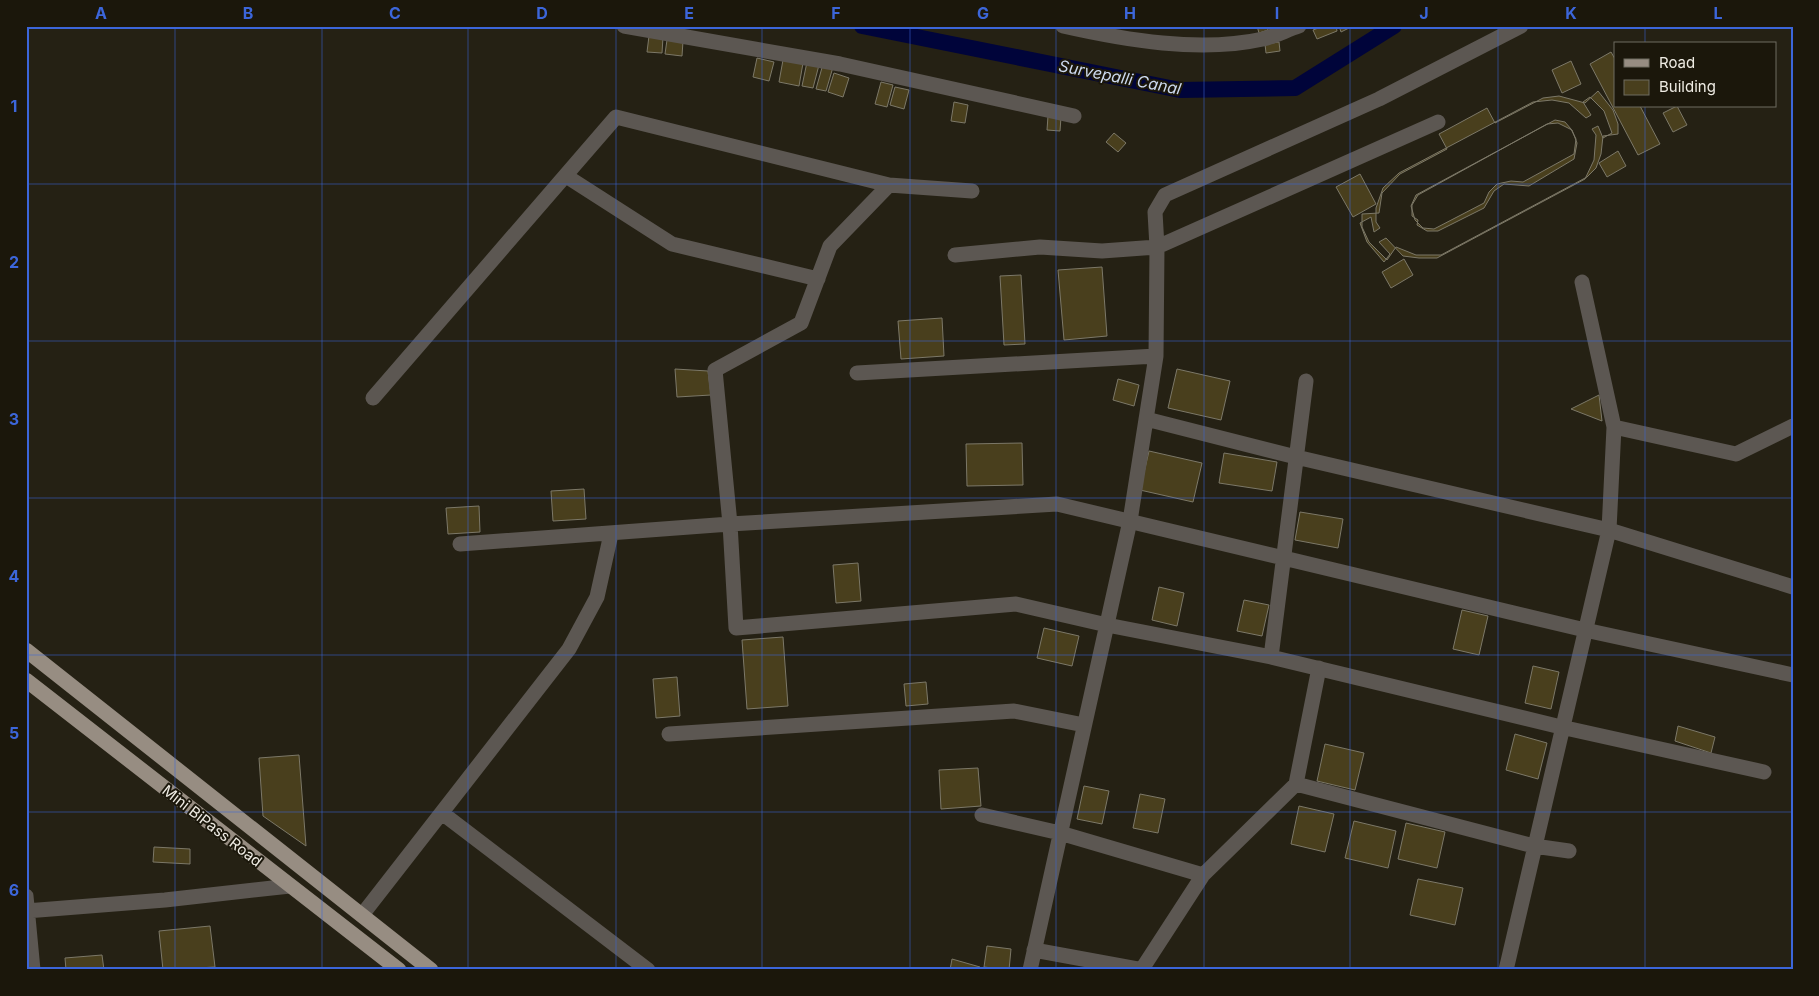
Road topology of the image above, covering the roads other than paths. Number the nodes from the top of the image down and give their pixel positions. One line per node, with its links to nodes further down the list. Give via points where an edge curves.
1 (624, 26): 5 (street, via 840,64)
2 (1063, 26): 3 (street, via 1107,36 1200,45 1263,39)
3 (1299, 26)
4 (1521, 26): 10 (street, via 1379,98 1165,195 1155,212)
5 (1074, 116)
6 (1438, 122): 10 (street)
7 (566, 176): 8 (street, via 616,117); 12 (street, via 672,244); 17 (street)
8 (889, 185): 9 (street); 12 (street, via 830,246)
9 (972, 190)
10 (1157, 246): 11 (street, via 1102,251 1040,247); 14 (street)
11 (955, 255)
12 (818, 279): 23 (street, via 801,323 716,370)
13 (1582, 282): 20 (street)
14 (1156, 356): 15 (street); 18 (street)
15 (857, 373)
16 (1306, 381): 21 (street)
17 (373, 398)
18 (1146, 419): 21 (street); 22 (street)
19 (1793, 426): 20 (street, via 1736,454)
20 (1614, 427): 24 (street)
21 (1296, 457): 24 (street); 27 (street)
22 (1130, 521): 23 (street, via 1057,504); 27 (street); 29 (street)
23 (730, 524): 25 (street); 29 (street, via 736,628 1016,604)
24 (1609, 530): 28 (street); 30 (street)
25 (611, 534): 26 (street); 41 (street, via 597,597 569,649)
26 (460, 544)
27 (1284, 558): 30 (street); 32 (street)
28 (1793, 586)
29 (1107, 625): 32 (street); 36 (street)
30 (1585, 630): 34 (street); 37 (street)
31 (26, 650): 50 (main road)
32 (1271, 657): 33 (street)
33 (1319, 668): 37 (street); 40 (street)
34 (1793, 675)
35 (26, 680): 47 (main road, Mini BiPass Road)
36 (1084, 725): 38 (street, via 1014,711); 43 (street)
37 (1561, 727): 39 (street); 44 (street)
38 (669, 734)
39 (1764, 772)
40 (1296, 784): 44 (street); 46 (street)
41 (442, 813): 50 (street); 56 (street)
42 (982, 815): 43 (street)
43 (1060, 833): 46 (street); 51 (street)
44 (1534, 846): 45 (street); 58 (street)
45 (1569, 851)
46 (1203, 875): 52 (street)
47 (290, 886): 49 (street); 54 (main road, Mini BiPass Road)
48 (26, 896): 49 (street)
49 (27, 911): 53 (street)
50 (362, 915): 55 (main road)
51 (1034, 950): 52 (street); 57 (street)
52 (1142, 969)
53 (33, 970)
54 (399, 970)
55 (430, 970)
56 (648, 970)
57 (1030, 970)
58 (1506, 970)

